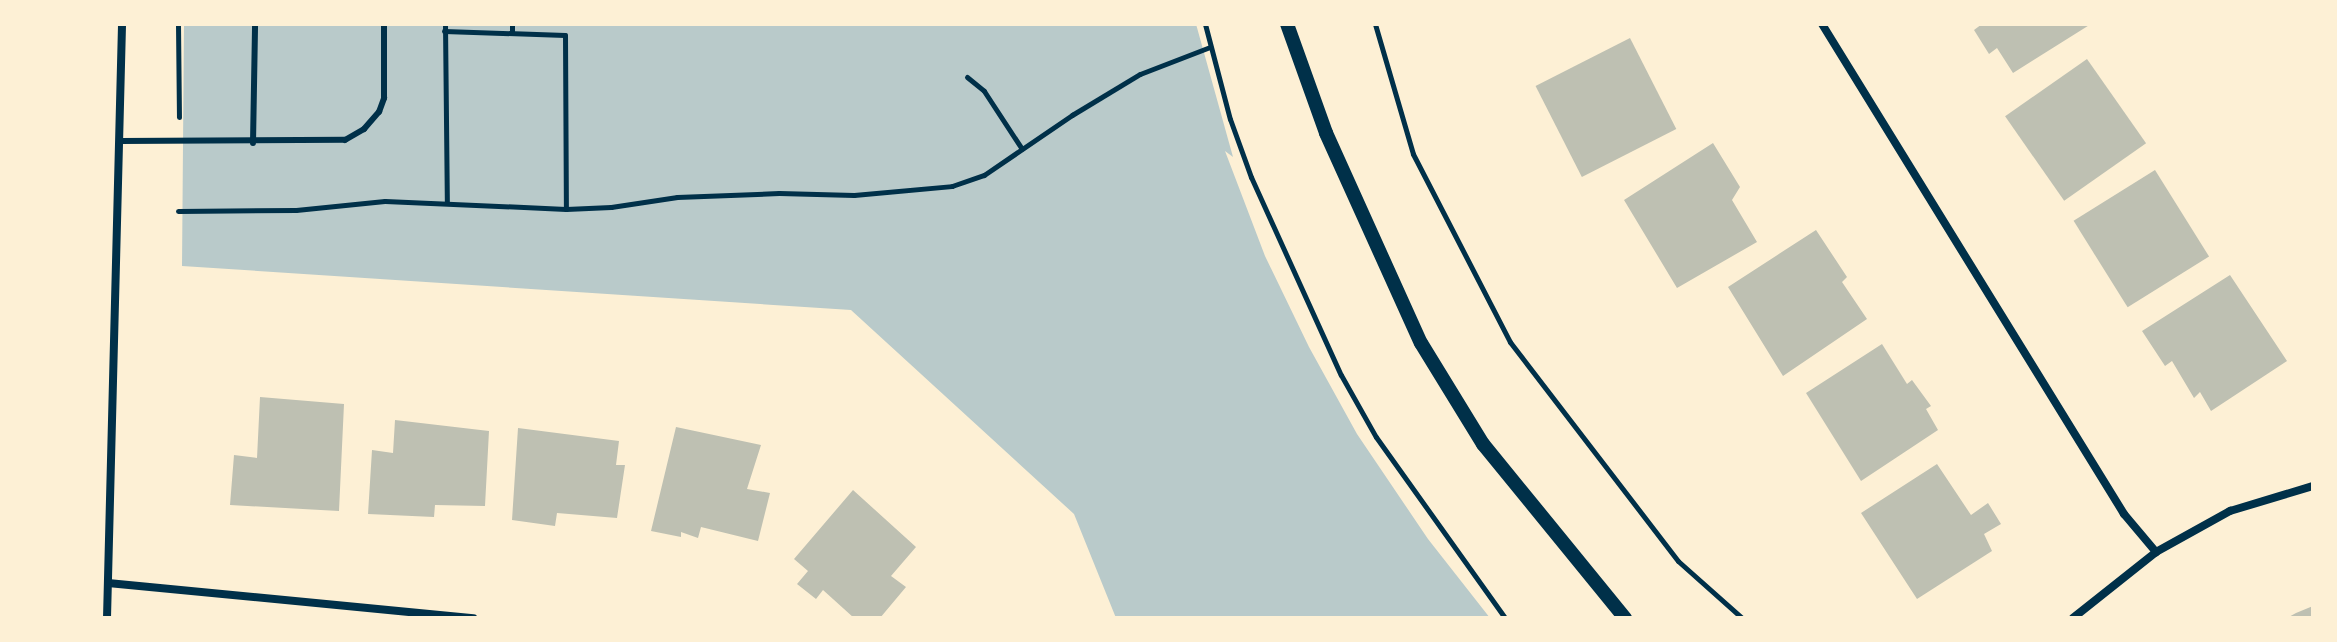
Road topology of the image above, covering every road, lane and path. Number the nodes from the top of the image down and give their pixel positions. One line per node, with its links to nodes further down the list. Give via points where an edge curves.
1 (122, 24): 14 (street)
2 (178, 24): 15 (path)
3 (255, 24): 16 (lane)
4 (384, 24): 16 (lane, via 384,98 364,129 345,140)
5 (512, 24): 11 (path)
6 (1205, 24): 12 (path)
7 (1287, 24): 27 (street, via 1326,133 1421,343 1483,444)
8 (1375, 24): 28 (path, via 1413,154 1510,342 1678,561)
9 (1822, 24): 22 (street, via 2124,514)
10 (444, 28): 11 (path); 18 (path)
11 (512, 32): 19 (path, via 565,35)
12 (1210, 47): 17 (path, via 1140,74); 26 (path, via 1251,177 1341,375 1384,449)
13 (967, 77): 17 (path, via 984,91)
14 (120, 141): 15 (lane); 23 (street)
15 (179, 142): 16 (lane)
16 (253, 143)
17 (1022, 149): 19 (path, via 969,181 914,192 714,195)
18 (447, 203): 19 (path); 20 (path)
19 (566, 209)
20 (178, 211)
21 (2313, 486): 22 (street, via 2230,511)
22 (2156, 552): 29 (street)
23 (108, 583): 24 (street); 25 (street)
24 (107, 618)
25 (473, 618)
26 (1505, 618)
27 (1625, 618)
28 (1742, 618)
29 (2073, 618)

